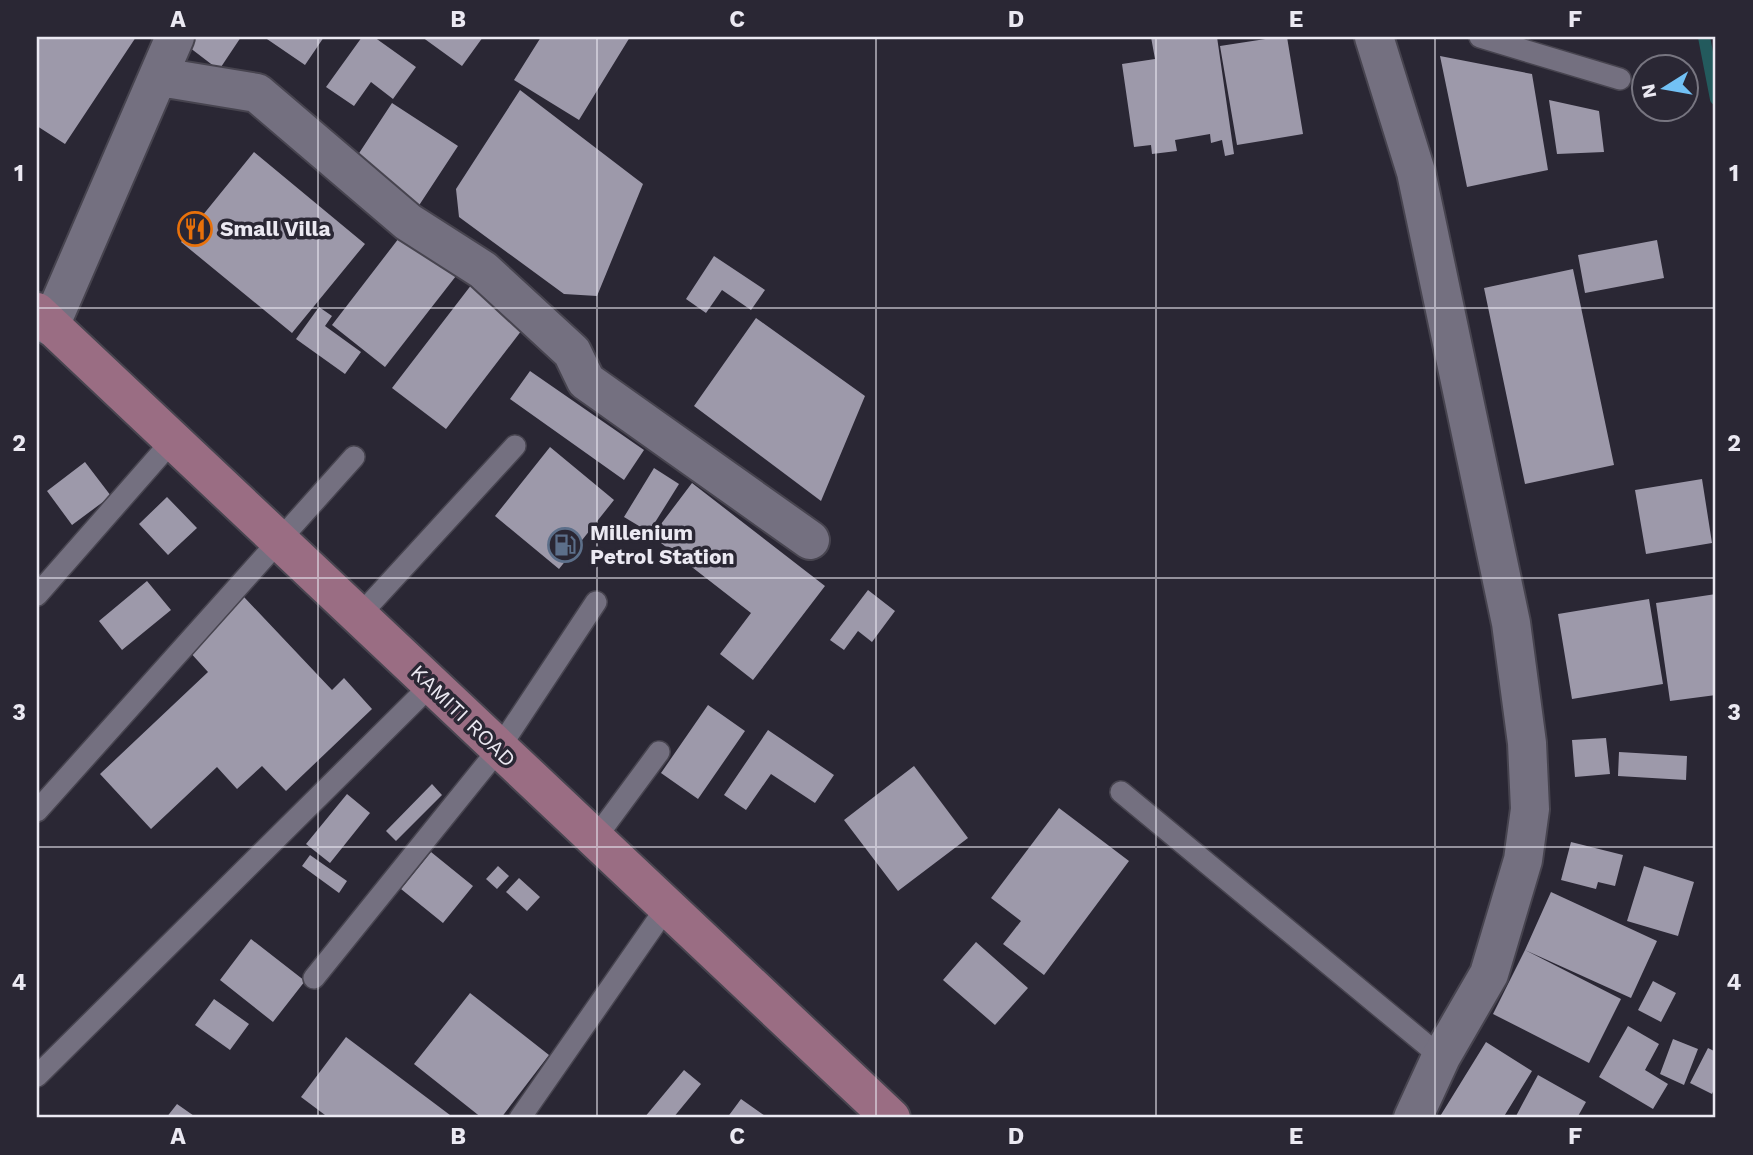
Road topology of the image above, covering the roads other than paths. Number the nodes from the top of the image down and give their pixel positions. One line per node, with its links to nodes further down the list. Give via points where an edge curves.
1 (175, 37): 4 (street)
2 (1374, 37): 23 (street, via 1416,172 1511,622 1527,743 1530,809 1507,922 1489,974)
3 (1480, 37): 5 (lane)
4 (160, 77): 6 (street); 10 (street, via 257,93 408,222 483,270 572,352 586,381)
5 (1620, 79)
6 (41, 327): 7 (main road, KAMITI ROAD)
7 (173, 440): 11 (main road, KAMITI ROAD); 12 (lane)
8 (515, 446): 14 (lane)
9 (354, 457): 11 (lane)
10 (810, 540)
11 (280, 541): 14 (main road, KAMITI ROAD); 19 (lane)
12 (37, 595)
13 (596, 602): 16 (lane)
14 (359, 616): 15 (main road, KAMITI ROAD)
15 (431, 685): 16 (main road, KAMITI ROAD); 24 (lane)
16 (498, 750): 20 (main road, KAMITI ROAD); 22 (lane)
17 (659, 752): 20 (lane)
18 (1121, 792): 23 (lane)
19 (37, 811)
20 (594, 840): 21 (main road, KAMITI ROAD)
21 (666, 908): 25 (lane); 26 (main road, KAMITI ROAD)
22 (314, 978)
23 (1441, 1057): 27 (street)
24 (37, 1076)
25 (520, 1118)
26 (891, 1118)
27 (1413, 1118)

